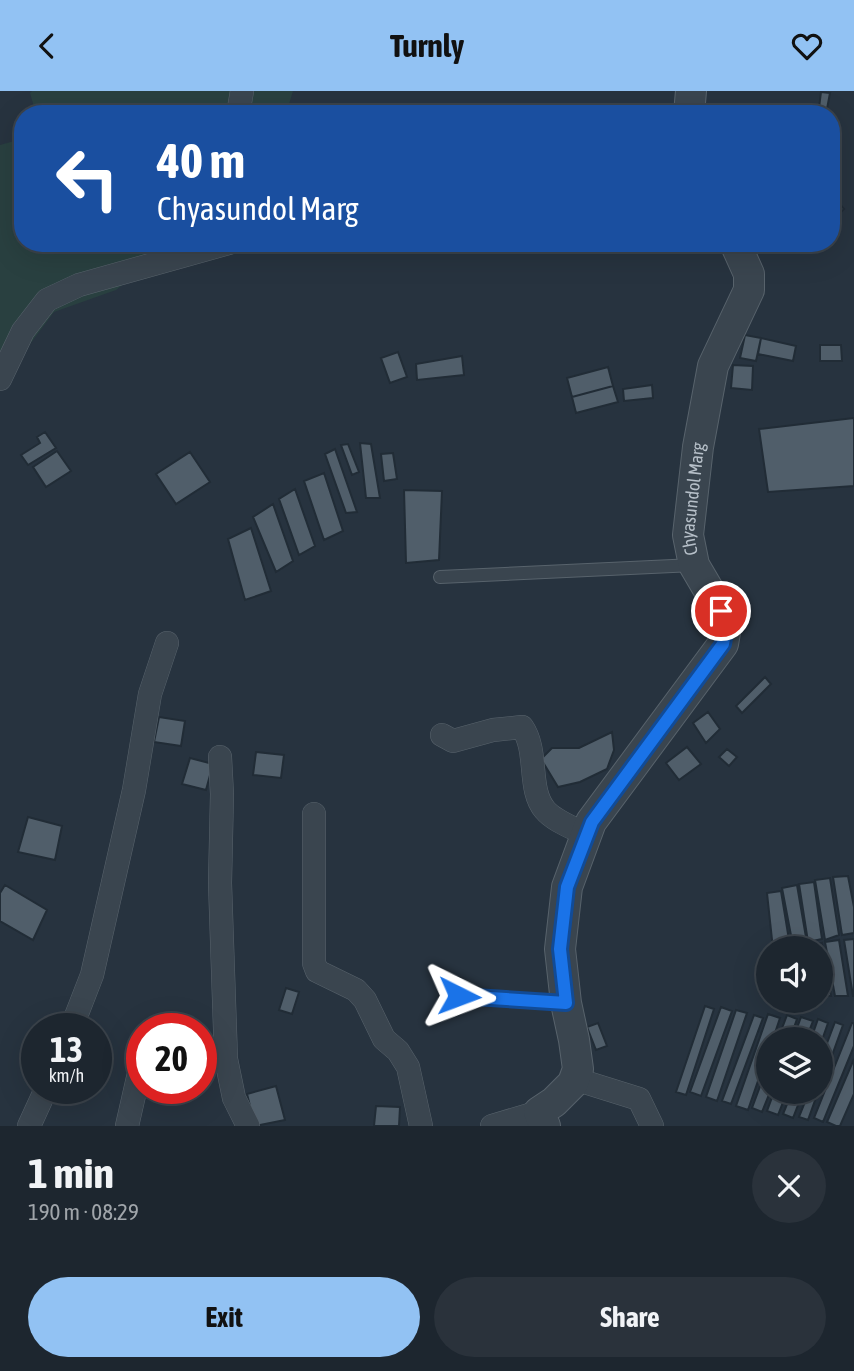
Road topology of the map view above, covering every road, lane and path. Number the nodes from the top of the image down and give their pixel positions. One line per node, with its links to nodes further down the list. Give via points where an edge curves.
1 (197, 252): 3 (street, via 79,285 47,300 23,331)
2 (739, 252): 4 (street, Chyasundol Marg, via 749,274 749,290 713,366 708,390 688,535)
3 (0, 379)
4 (694, 565): 5 (lane); 10 (street, Chyasundol Marg, via 721,611 726,627 723,644)
5 (440, 577)
6 (167, 643): 13 (street, via 150,694 134,790 92,975)
7 (442, 736): 10 (street, via 453,741 522,727 529,736 539,800 546,812)
8 (220, 757): 15 (street)
9 (314, 814): 23 (street, via 314,963 317,971 356,990 365,1000 384,1039 408,1067)
10 (586, 835): 12 (street, Chyasundol Marg, via 567,887 564,912 560,949)
11 (459, 996): 12 (lane)
12 (566, 1003): 16 (street, Chyasundol Marg, via 578,1069)
13 (77, 1013)
14 (217, 1058): 15 (street)
15 (226, 1059): 22 (street, via 234,1098)
16 (575, 1079): 19 (street); 25 (street, via 639,1099)
17 (39, 1104): 20 (street)
18 (132, 1104): 21 (street)
19 (542, 1119): 24 (street)
20 (29, 1126)
21 (127, 1126)
22 (248, 1126)
23 (421, 1126)
24 (492, 1126)
25 (652, 1126)

